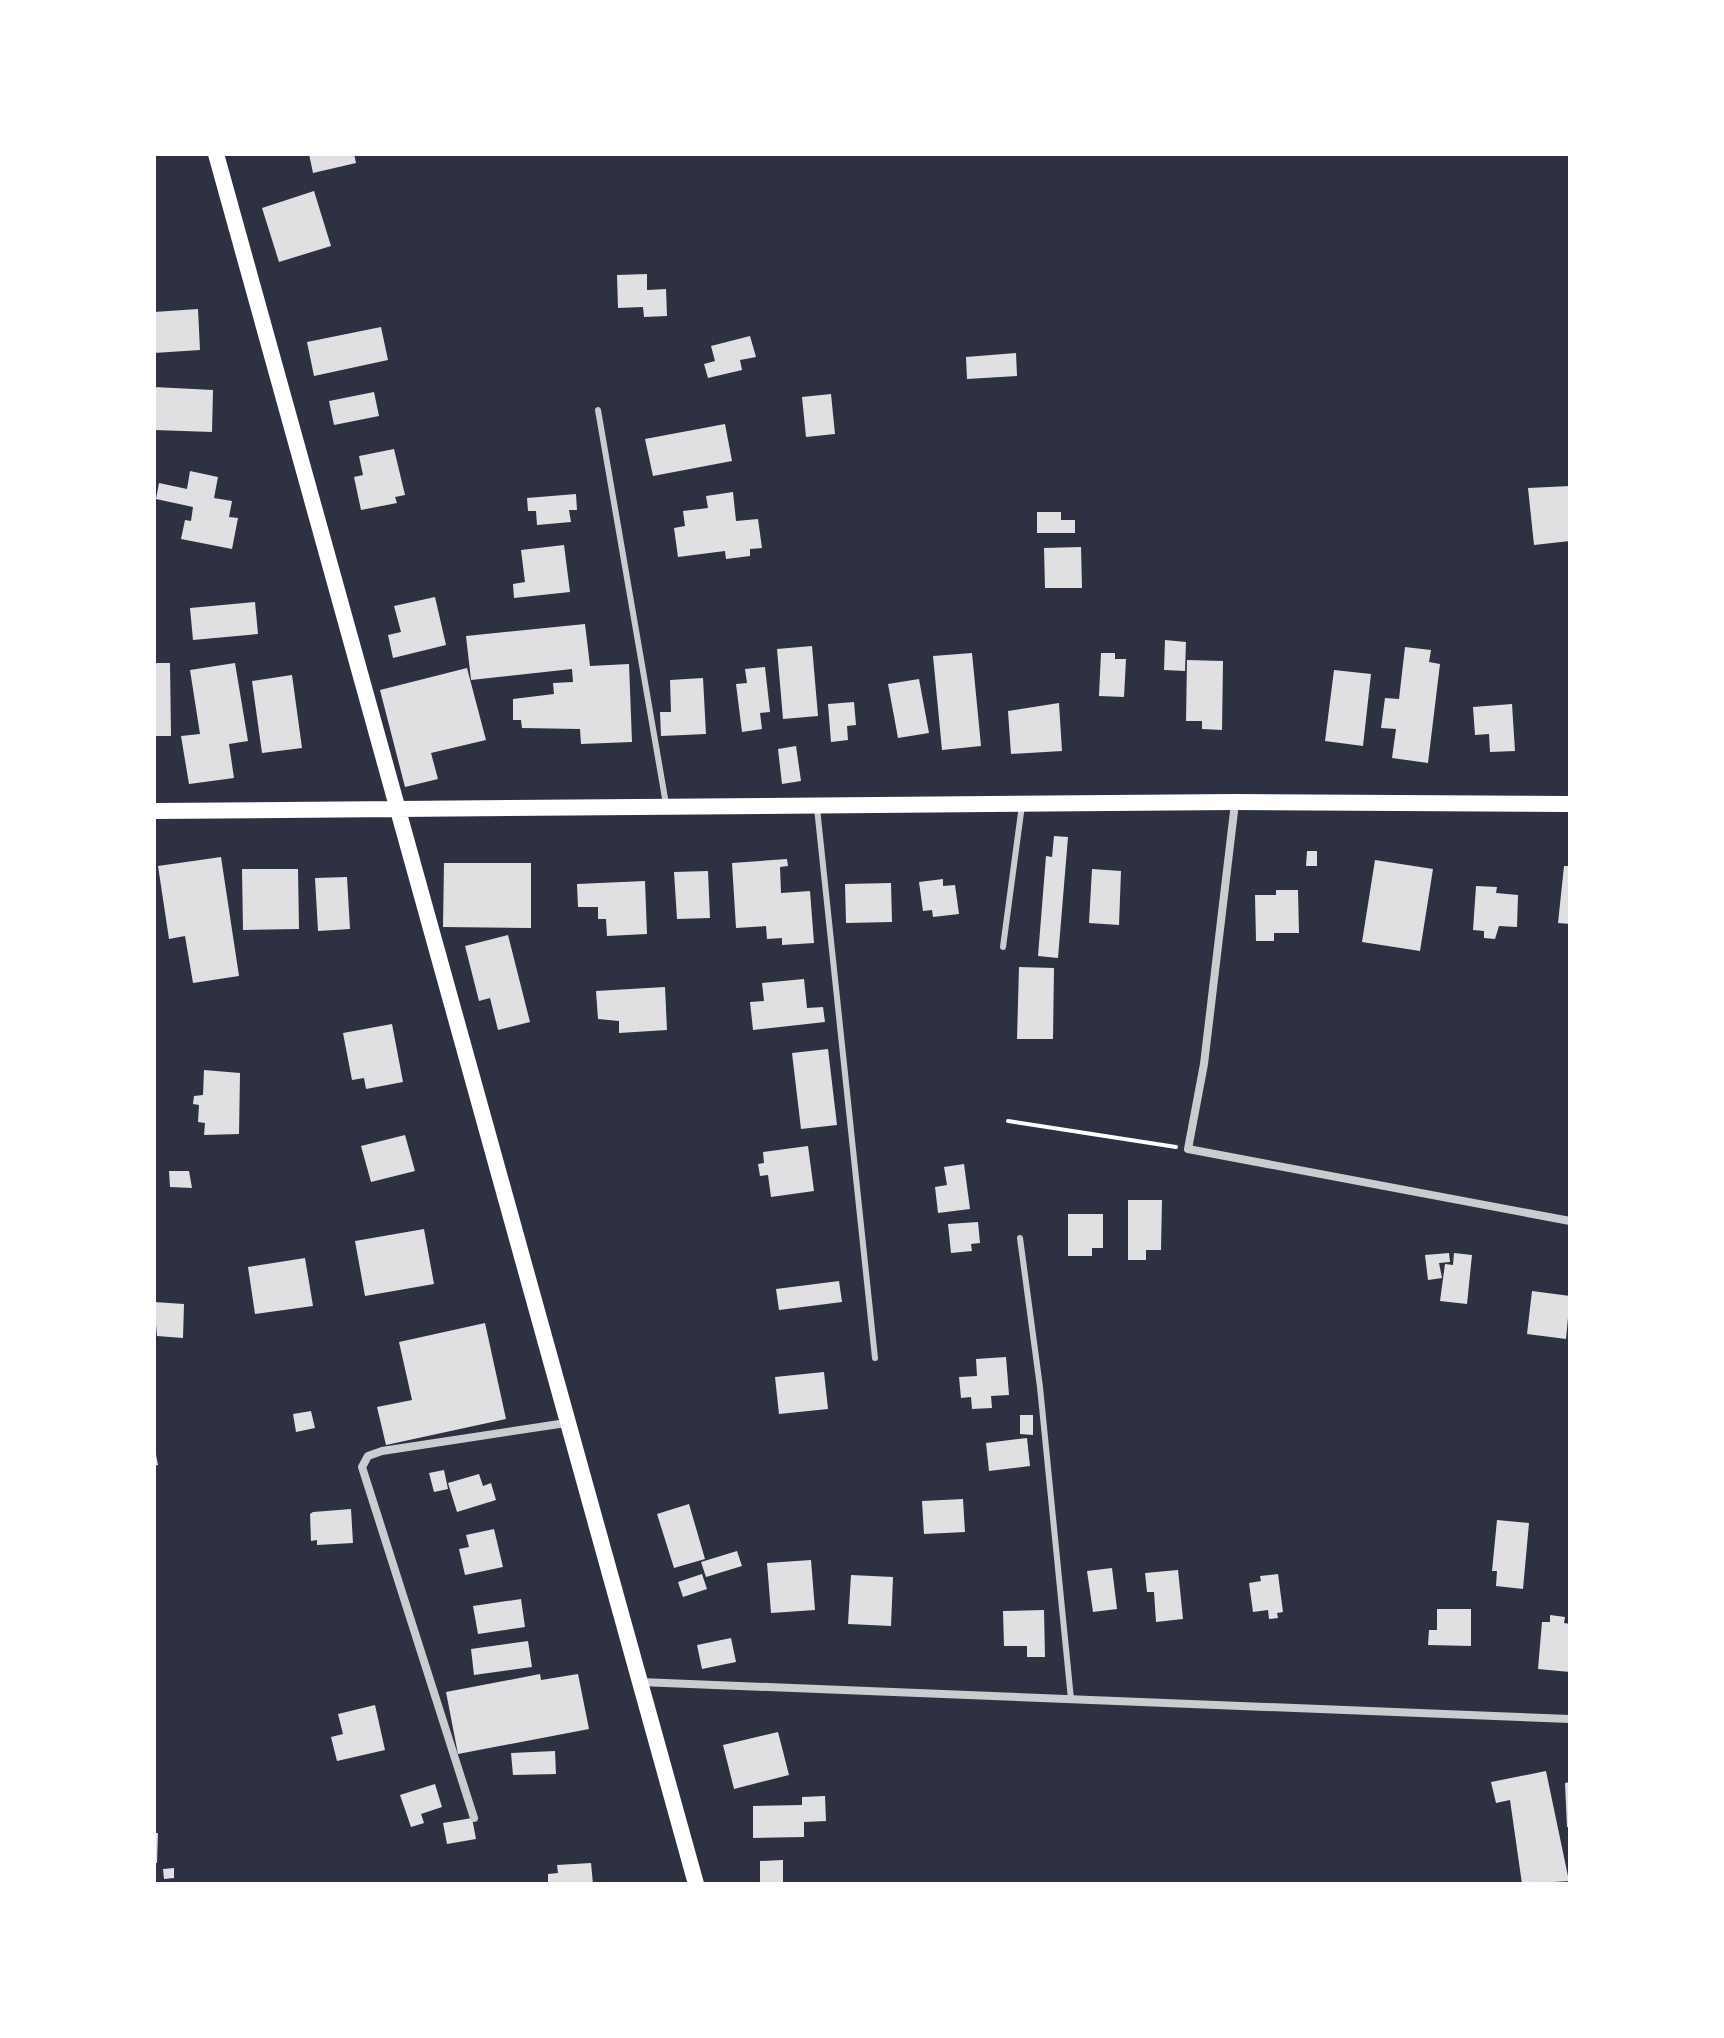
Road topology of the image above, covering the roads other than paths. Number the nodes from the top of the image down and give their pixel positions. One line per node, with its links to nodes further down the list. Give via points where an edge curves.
1 (216, 154): 8 (main road)
2 (598, 410): 5 (lane)
3 (1235, 802): 4 (main road); 6 (main road); 11 (street, via 1204,1064 1188,1149)
4 (1570, 804)
5 (666, 805): 7 (main road); 8 (main road)
6 (1022, 805): 7 (main road); 10 (lane)
7 (817, 806): 13 (lane)
8 (396, 809): 9 (main road); 14 (main road)
9 (154, 811)
10 (1003, 947)
11 (1570, 1221)
12 (1020, 1238): 16 (lane)
13 (875, 1358)
14 (566, 1423): 15 (main road); 18 (street, via 382,1451 368,1456 362,1467)
15 (639, 1682): 16 (street); 19 (main road)
16 (1071, 1699): 17 (street)
17 (1570, 1719)
18 (474, 1818)
19 (696, 1884)

